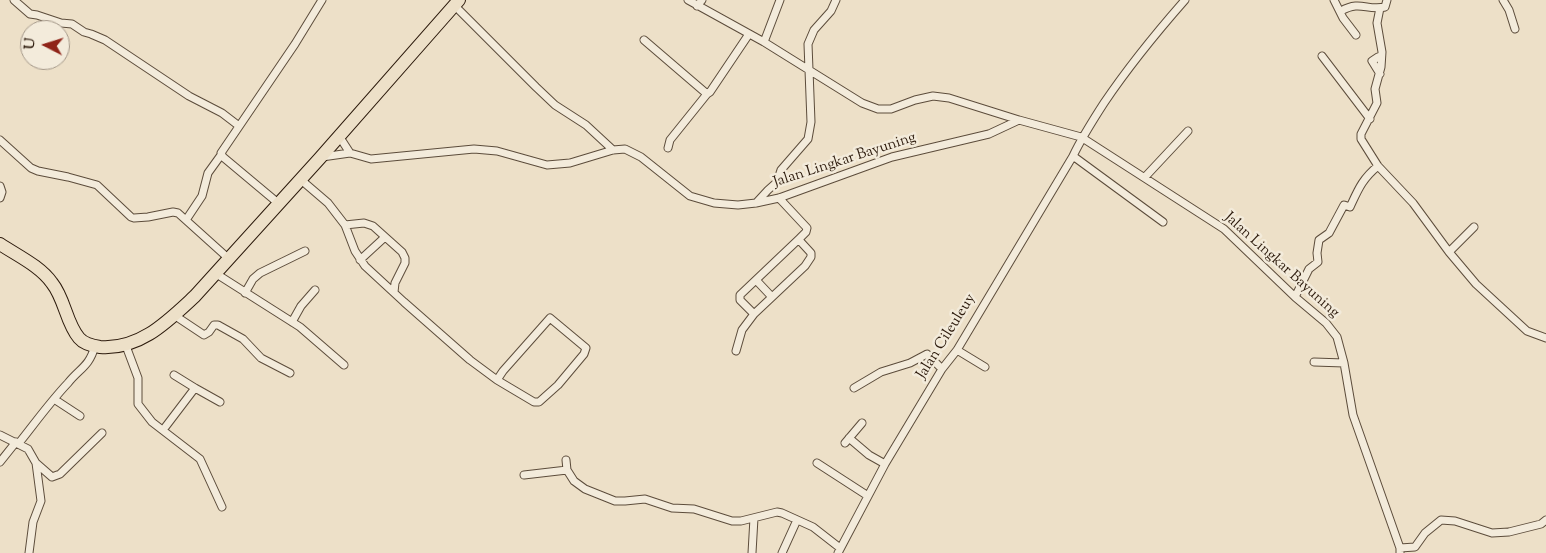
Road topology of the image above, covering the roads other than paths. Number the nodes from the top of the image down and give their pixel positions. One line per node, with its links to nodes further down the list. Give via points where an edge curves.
1 (14, 0): 26 (street, via 30,14 72,24 104,40 175,88)
2 (322, 0): 26 (street)
3 (688, 0): 11 (street)
4 (780, 0): 18 (street)
5 (836, 0): 21 (street, via 810,38)
6 (1185, 0): 29 (street, Jalan Cileuleuy, via 1143,49)
7 (1334, 0): 13 (street)
8 (1387, 0): 12 (street)
9 (1503, 0): 14 (street)
10 (456, 3): 28 (highway); 32 (street, via 555,105 586,125)
11 (699, 3): 15 (street)
12 (1380, 8): 13 (street, via 1350,5); 22 (street, via 1377,22 1382,52)
13 (1341, 11): 16 (street)
14 (1515, 29)
15 (749, 34): 18 (street); 23 (street)
16 (1356, 34)
17 (644, 40): 23 (street)
18 (764, 42): 21 (street)
19 (1322, 56): 24 (street)
20 (1378, 57): 22 (street, via 1372,61)
21 (808, 70): 25 (street, via 862,104 878,109 891,109 933,96); 44 (street, via 811,122 808,139 781,170 778,182)
22 (1380, 74): 24 (street, via 1375,89 1377,103)
23 (707, 94): 31 (street, via 670,140)
24 (1370, 118): 37 (street, via 1360,137)
25 (1019, 120): 29 (street, Jalan Lingkar Bayuning); 42 (street, Jalan Lingkar Bayuning, via 990,134 892,157)
26 (240, 126): 34 (street)
27 (1188, 131): 38 (street)
28 (339, 136): 33 (street); 36 (highway)
29 (1081, 137): 35 (street, Jalan Cileuleuy); 38 (street, Jalan Lingkar Bayuning)
30 (0, 140): 45 (street, via 31,168 97,185 131,217 173,212)
31 (668, 148)
32 (613, 150): 33 (street, Jalan Lingkar Bayuning, via 570,163 546,165 474,149 371,159); 44 (street, Jalan Lingkar Bayuning, via 625,149 642,157 690,196 714,203)
33 (350, 153): 36 (street, Jalan Lingkar Bayuning)
34 (221, 155): 43 (street); 45 (street, via 208,173 202,196)
35 (1073, 156): 46 (street); 69 (street, Jalan Cileuleuy)
36 (320, 158): 39 (highway)
37 (1378, 166): 53 (street, via 1414,203); 62 (street, via 1359,187 1350,207 1344,205 1329,233 1319,240 1318,262 1308,269)
38 (1144, 177): 62 (street, Jalan Lingkar Bayuning, via 1224,230)
39 (300, 179): 43 (highway); 47 (street, via 328,204)
40 (0, 186): 41 (street)
41 (0, 198)
42 (780, 198): 44 (street, Jalan Lingkar Bayuning); 50 (street, via 807,228)
43 (278, 203): 54 (highway)
44 (756, 204)
45 (186, 220): 54 (street)
46 (1163, 222)
47 (345, 225): 49 (street, via 369,224); 55 (street)
48 (1474, 227): 53 (street)
49 (385, 237): 55 (street); 59 (street, via 405,258)
50 (800, 238): 57 (street); 61 (street, via 811,253 810,260)
51 (0, 244): 67 (highway, via 42,272 53,284 79,338)
52 (305, 251): 60 (street, via 260,273)
53 (1449, 252): 66 (street, via 1476,284 1527,331)
54 (228, 258): 56 (highway)
55 (360, 260): 59 (street)
56 (215, 273): 60 (street); 64 (highway)
57 (756, 280): 61 (street); 63 (street, via 739,297)
58 (315, 290): 65 (street)
59 (394, 292): 78 (street)
60 (245, 293): 65 (street)
61 (772, 297): 63 (street)
62 (1295, 297): 71 (street, Jalan Lingkar Bayuning, via 1326,323 1337,337)
63 (754, 314): 70 (street, via 742,330)
64 (174, 315): 68 (highway, via 145,338); 76 (street, via 204,335 218,325 243,339 261,358)
65 (292, 322): 73 (street)
66 (1546, 338)
67 (95, 346): 68 (highway); 81 (street, via 92,358)
68 (126, 346): 85 (street, via 138,378 138,404)
69 (957, 350): 74 (street); 75 (street, Jalan Cileuleuy)
70 (736, 351)
71 (1343, 360): 72 (street); 102 (street, Jalan Lingkar Bayuning, via 1353,415)
72 (1314, 362)
73 (344, 365)
74 (985, 367)
75 (942, 369): 80 (street, via 927,354 910,364 881,372); 93 (street, Jalan Cileuleuy)
76 (290, 373)
77 (174, 375): 79 (street)
78 (497, 380): 78 (street, via 550,318 586,348 558,385 540,402 534,402)
79 (195, 388): 82 (street); 85 (street)
80 (854, 388)
81 (54, 399): 83 (street); 88 (street)
82 (220, 402)
83 (80, 416)
84 (862, 423): 93 (street, via 847,441)
85 (162, 430): 97 (street, via 200,459)
86 (102, 433): 91 (street, via 54,477)
87 (0, 435): 88 (street)
88 (17, 443): 90 (street); 91 (street, via 31,453)
89 (566, 460): 94 (street)
90 (0, 462)
91 (36, 463): 103 (street, via 41,501 33,522)
92 (817, 463): 96 (street)
93 (885, 464): 96 (street, Jalan Cileuleuy)
94 (567, 470): 95 (street); 98 (street, via 580,486 615,501 645,499 732,521)
95 (524, 475)
96 (868, 496): 101 (street, Jalan Cileuleuy)
97 (222, 507)
98 (754, 518): 99 (street, via 777,512); 104 (street)
99 (797, 520): 101 (street, via 813,527); 105 (street)
100 (1546, 520): 102 (street, via 1509,532 1492,532 1441,520 1415,546)
101 (839, 550)
102 (1400, 550)
103 (29, 553)
104 (752, 553)
105 (782, 553)

